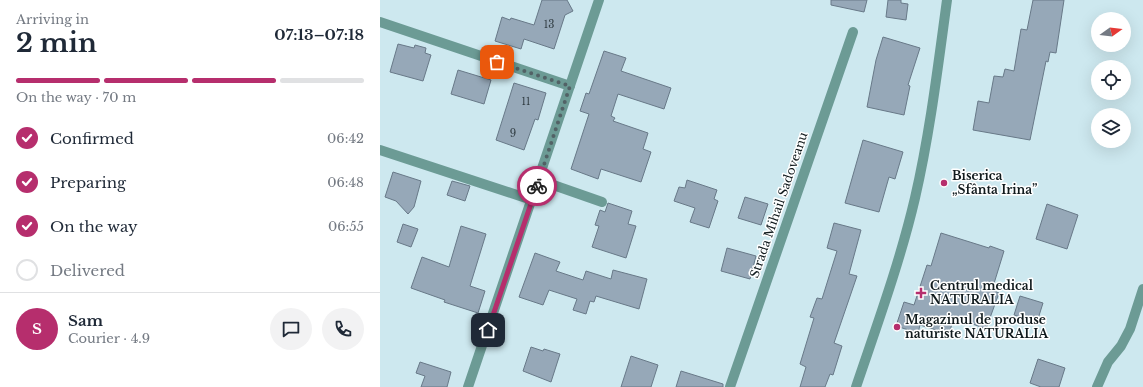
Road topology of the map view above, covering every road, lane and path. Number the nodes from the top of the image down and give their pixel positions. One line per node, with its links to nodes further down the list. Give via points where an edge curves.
1 (599, 0): 5 (street)
2 (947, 0): 13 (street, via 930,120 915,197 893,277)
3 (380, 22): 5 (street)
4 (853, 32): 12 (street, Strada Mihail Sadoveanu)
5 (570, 86): 7 (street)
6 (380, 150): 8 (street)
7 (539, 180): 8 (street); 9 (street)
8 (532, 200): 11 (street)
9 (602, 202)
10 (1143, 289): 14 (street, via 1130,329 1108,362)
11 (468, 387)
12 (730, 387)
13 (856, 387)
14 (1097, 387)

